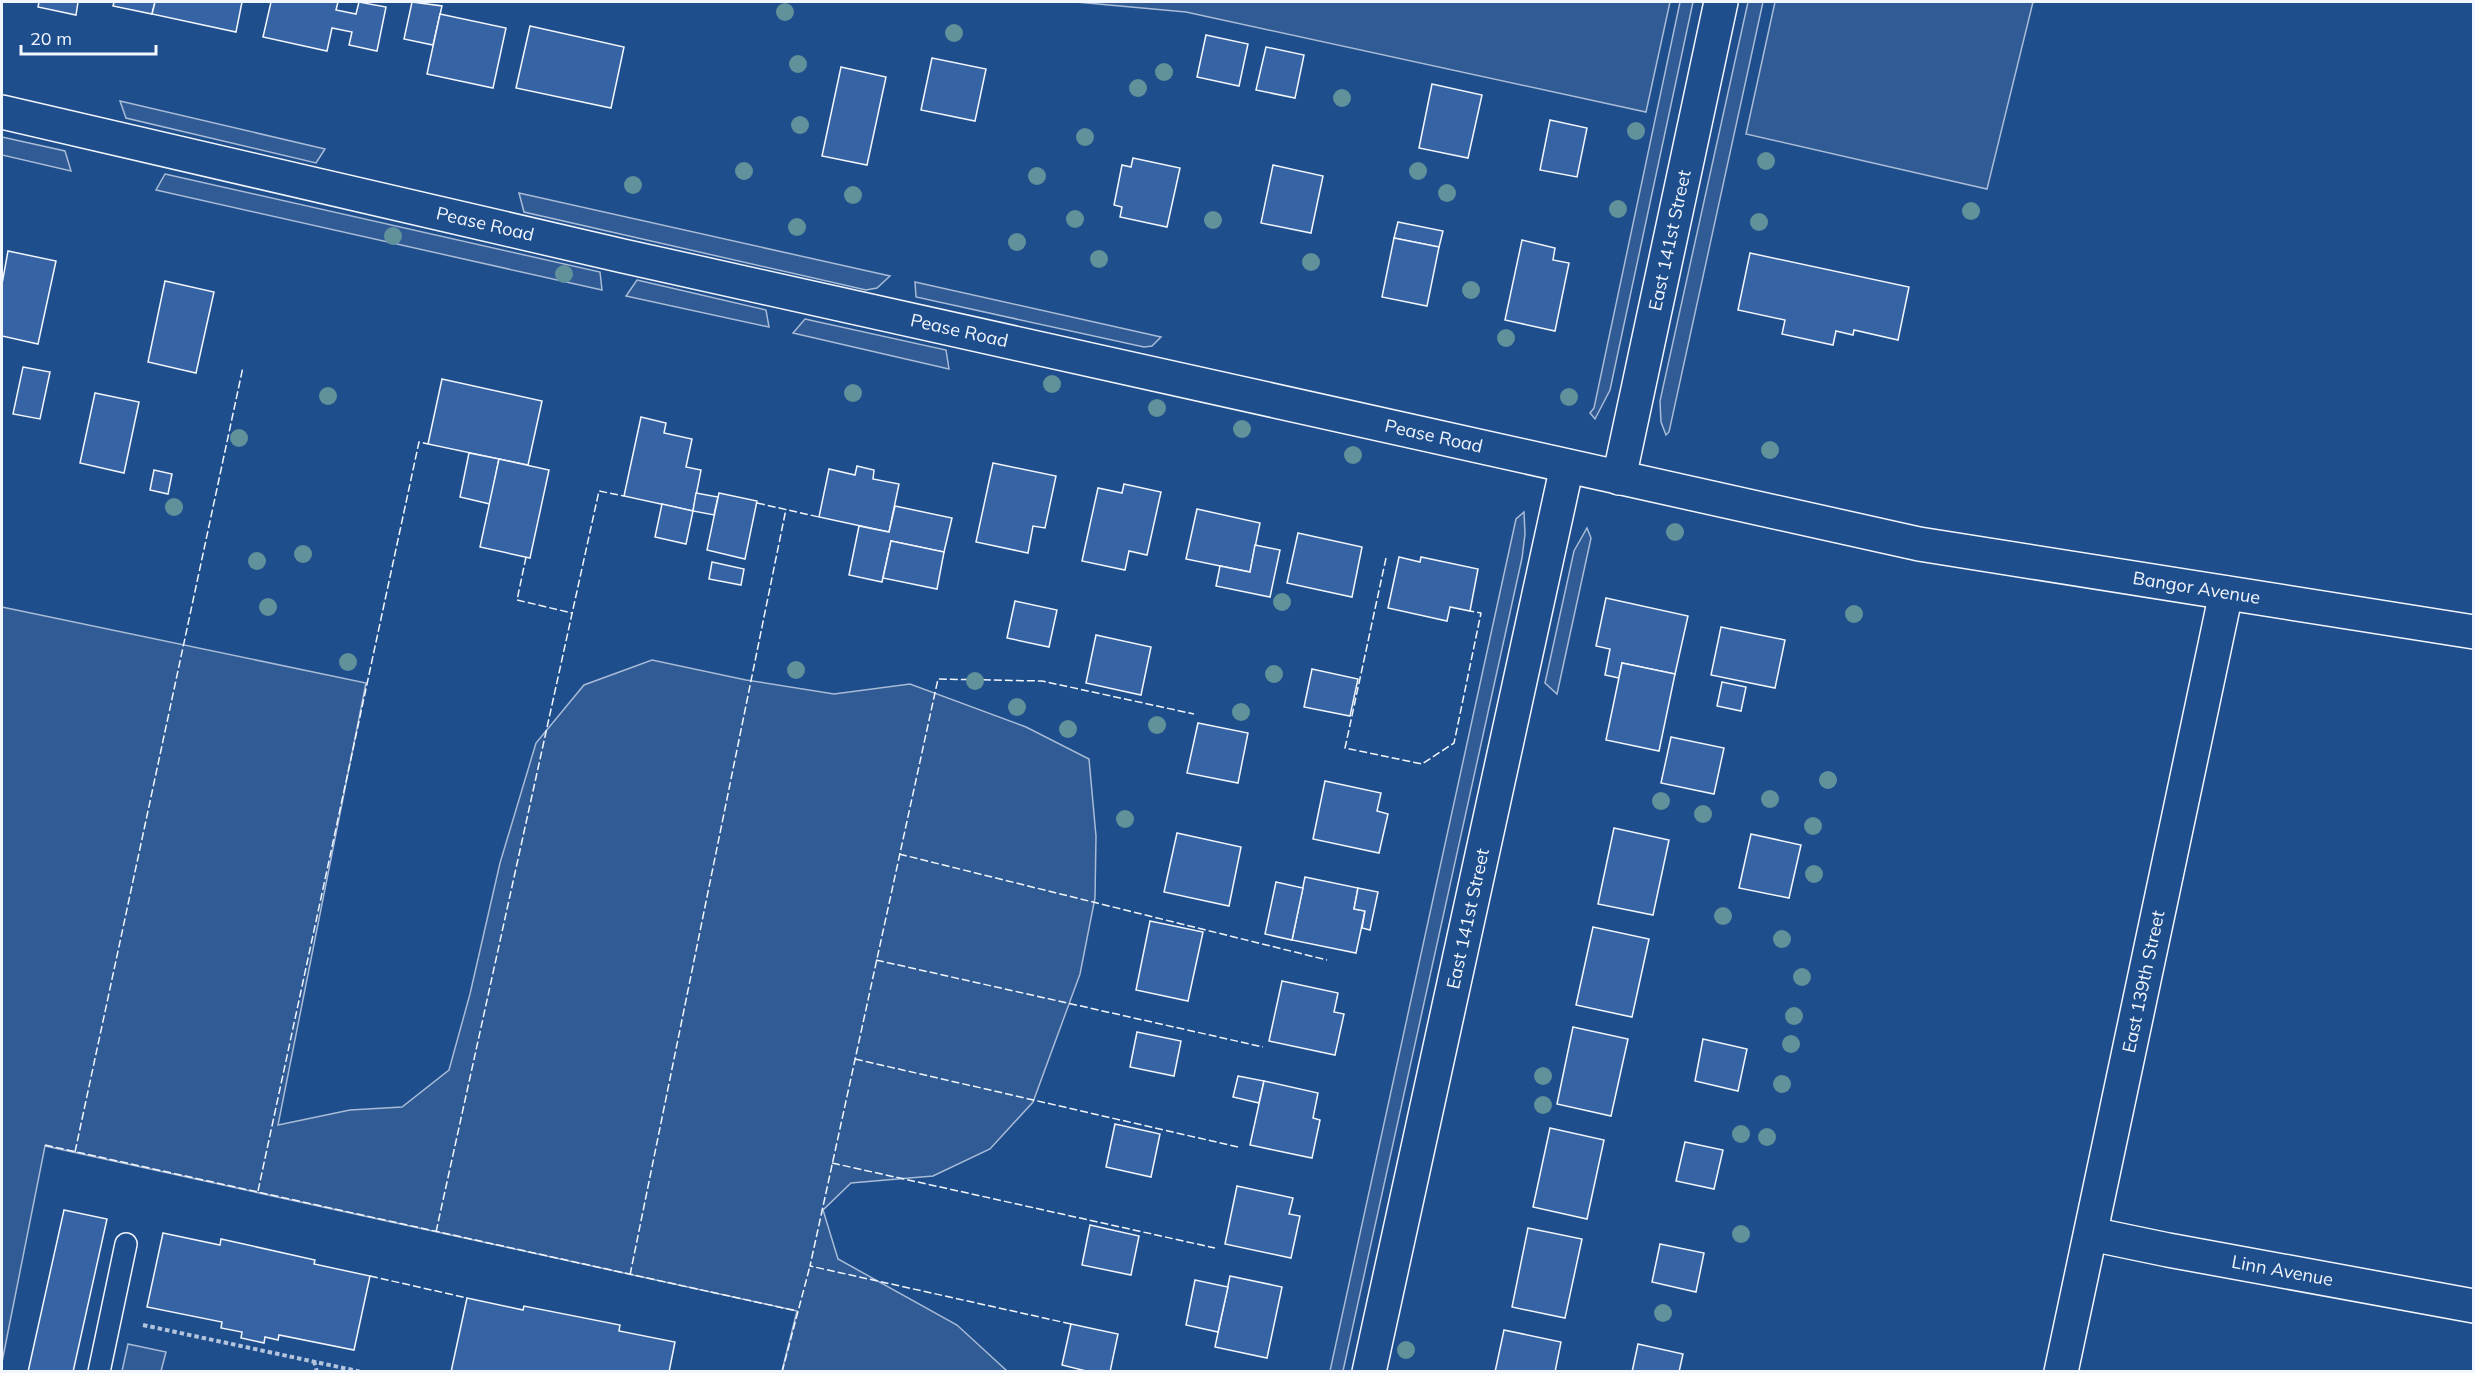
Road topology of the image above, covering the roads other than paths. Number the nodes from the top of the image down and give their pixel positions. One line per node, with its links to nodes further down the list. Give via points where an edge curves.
1 (1721, 2): 4 (street, East 141st Street)
2 (2, 112): 3 (street, Pease Road, via 623,256)
3 (1567, 466): 4 (street, Pease Road); 12 (street, East 141st Street)
4 (1619, 478): 5 (street, Pease Road)
5 (1919, 544): 6 (street, Bangor Avenue)
6 (2226, 593): 7 (street, Bangor Avenue); 8 (street, East 139th Street)
7 (2474, 632)
8 (2091, 1234): 10 (street, Linn Avenue); 13 (street, East 139th Street)
9 (126, 1244): 11 (lane)
10 (2474, 1306)
11 (99, 1371)
12 (1370, 1371)
13 (2061, 1371)

